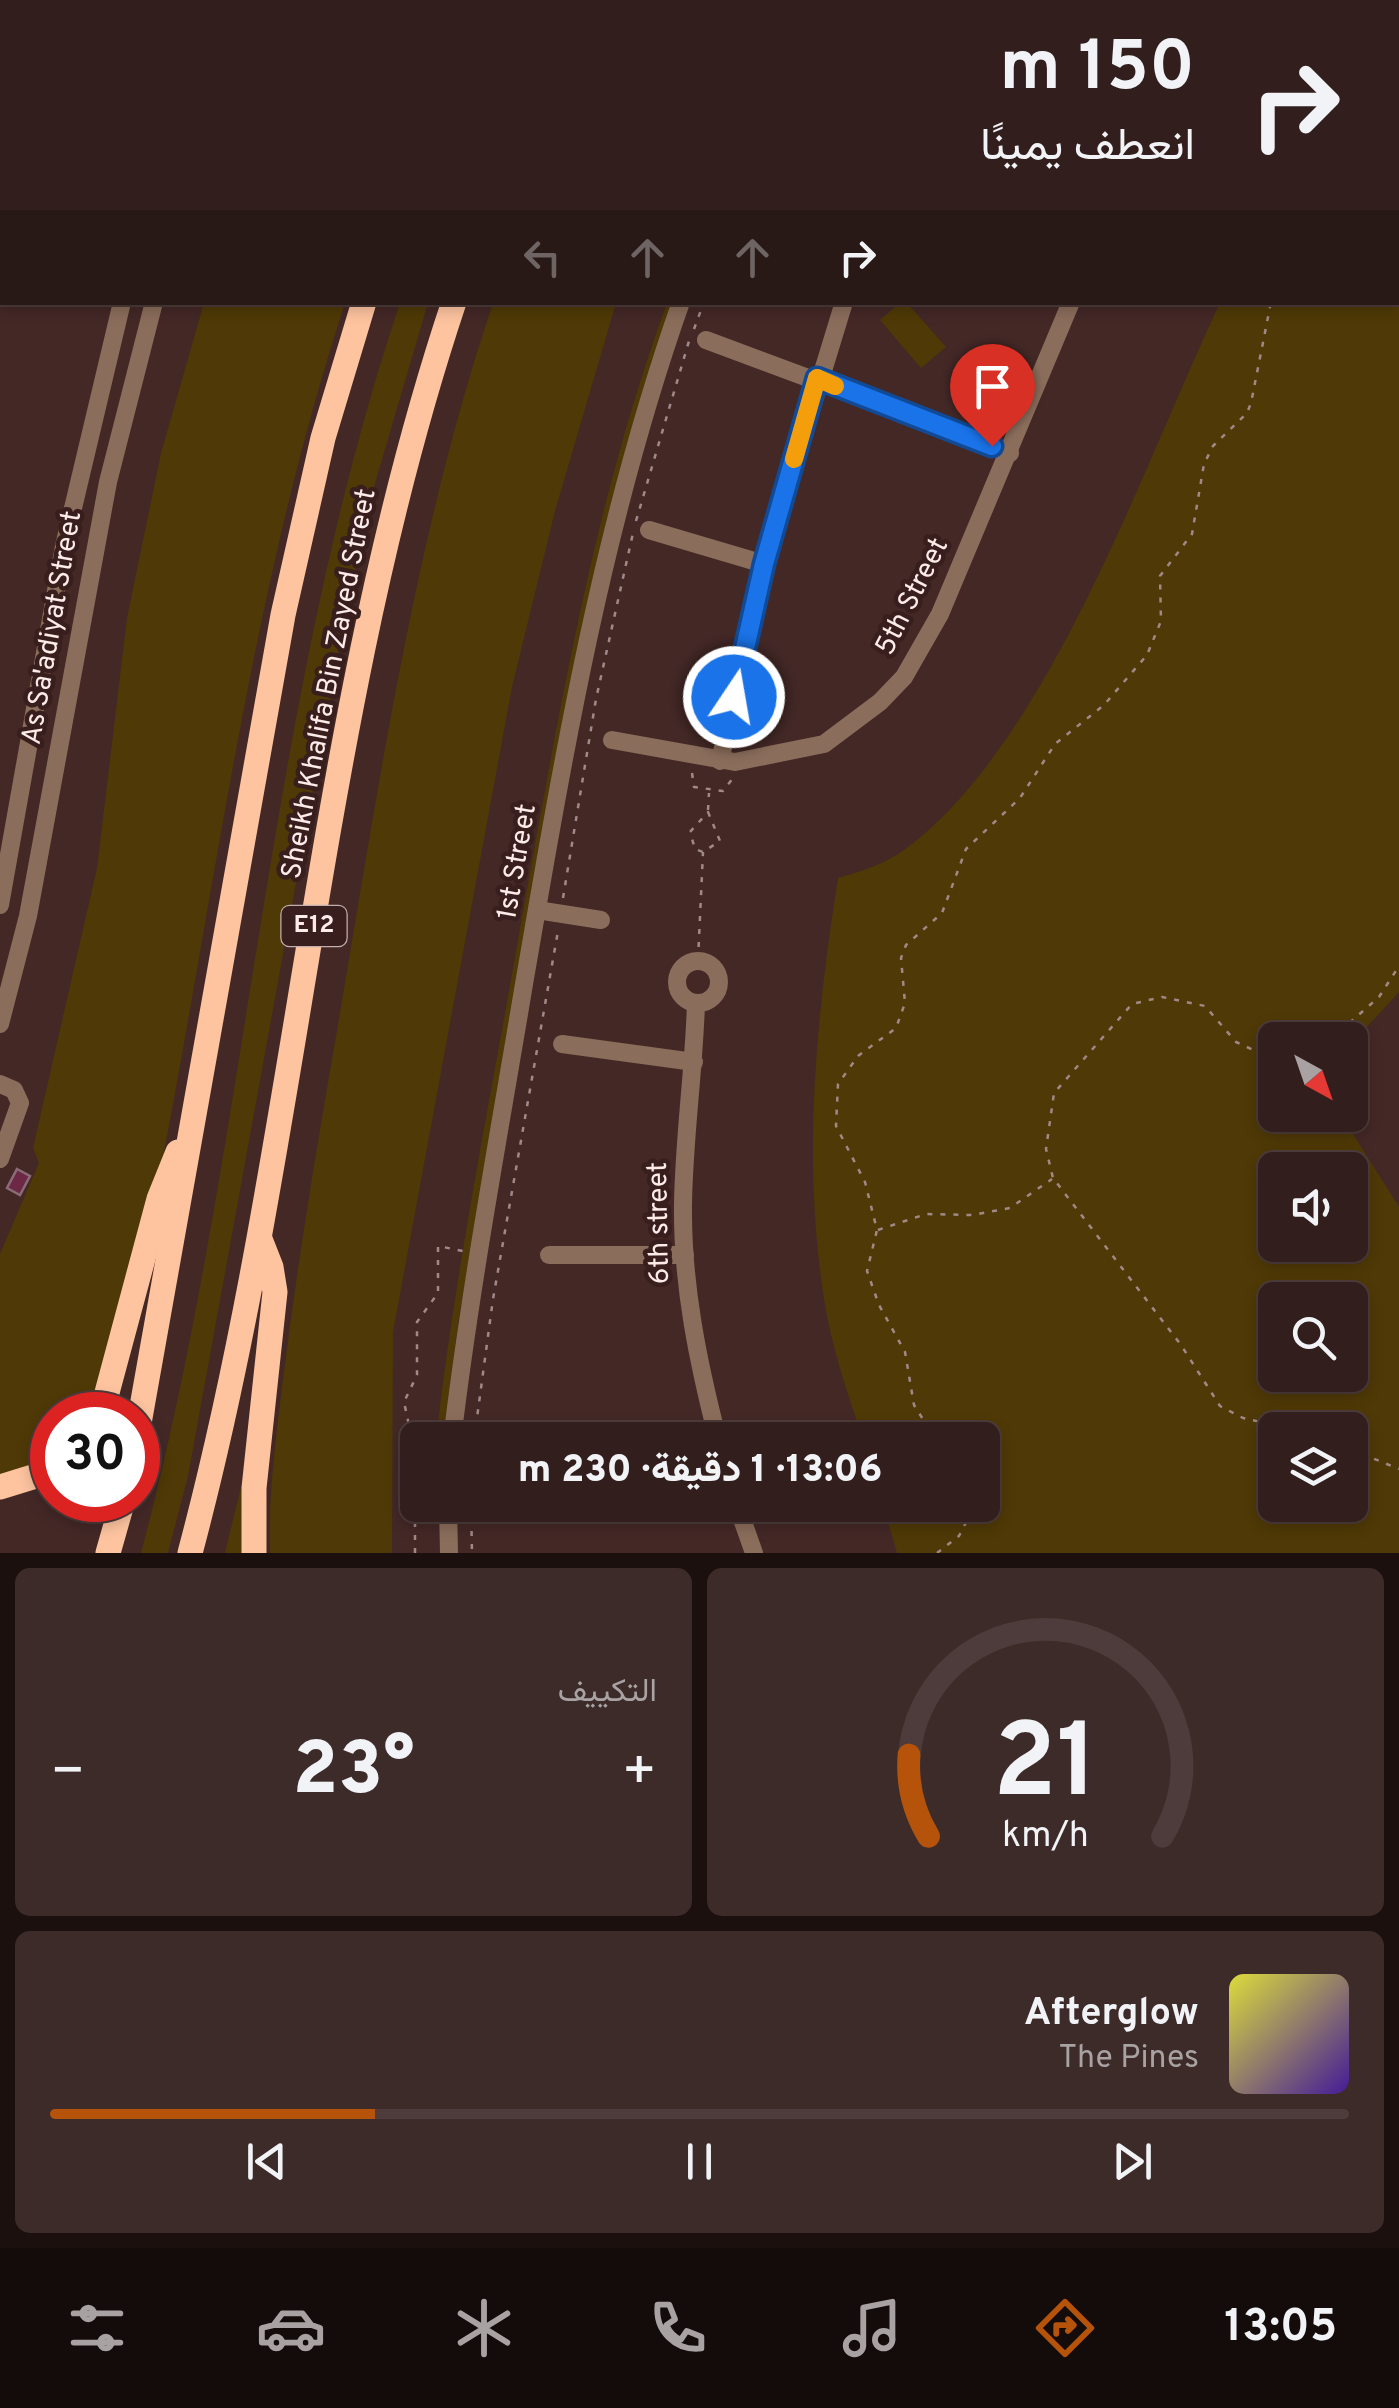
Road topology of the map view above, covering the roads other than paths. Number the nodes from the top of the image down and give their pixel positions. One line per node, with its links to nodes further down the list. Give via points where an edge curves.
1 (121, 305): 15 (street, As Sa'adiyat Street, via 64,546)
2 (153, 305): 19 (street, As Sa'adiyat Street, via 108,482 28,916)
3 (363, 305): 23 (highway, Sheikh Khalifa Bin Zayed Street, via 323,438 286,599)
4 (453, 305): 25 (highway, Sheikh Khalifa Bin Zayed Street / E12, via 371,607)
5 (680, 305): 16 (street, 1st Street, via 610,535)
6 (843, 305): 9 (street)
7 (1070, 305): 10 (street, 5th Street)
8 (706, 340): 9 (street)
9 (817, 378): 10 (street); 12 (street)
10 (1010, 453): 14 (street, 5th Street, via 940,614 904,677 824,744)
11 (649, 530): 12 (street)
12 (764, 564): 14 (street)
13 (612, 740): 14 (street, 5th Street)
14 (726, 766)
15 (0, 906)
16 (537, 910): 17 (street); 30 (street, 1st Street)
17 (602, 920)
18 (696, 1003): 18 (street, 6th street, via 676,985 684,965 698,960 710,964 719,982 709,1000); 21 (street, 6th street)
19 (0, 1024)
20 (562, 1044): 21 (street)
21 (694, 1062): 27 (street, 6th street, via 683,1204)
22 (0, 1084): 24 (street, via 14,1090 20,1103)
23 (191, 1131): 28 (highway, via 158,1199); 29 (highway, Sheikh Khalifa Bin Zayed Street)
24 (7, 1156)
25 (260, 1239): 38 (highway, Sheikh Khalifa Bin Zayed Street / E12); 39 (highway, via 275,1292 254,1488)
26 (549, 1255): 27 (street)
27 (686, 1255): 31 (street, 6th street, via 691,1318)
28 (107, 1392)
29 (145, 1392)
30 (455, 1422)
31 (714, 1422)
32 (30, 1478): 33 (highway)
33 (0, 1487)
34 (117, 1522): 37 (highway)
35 (448, 1522): 40 (street)
36 (743, 1522): 41 (street)
37 (108, 1553)
38 (190, 1553)
39 (254, 1553)
40 (449, 1553)
41 (754, 1553)

